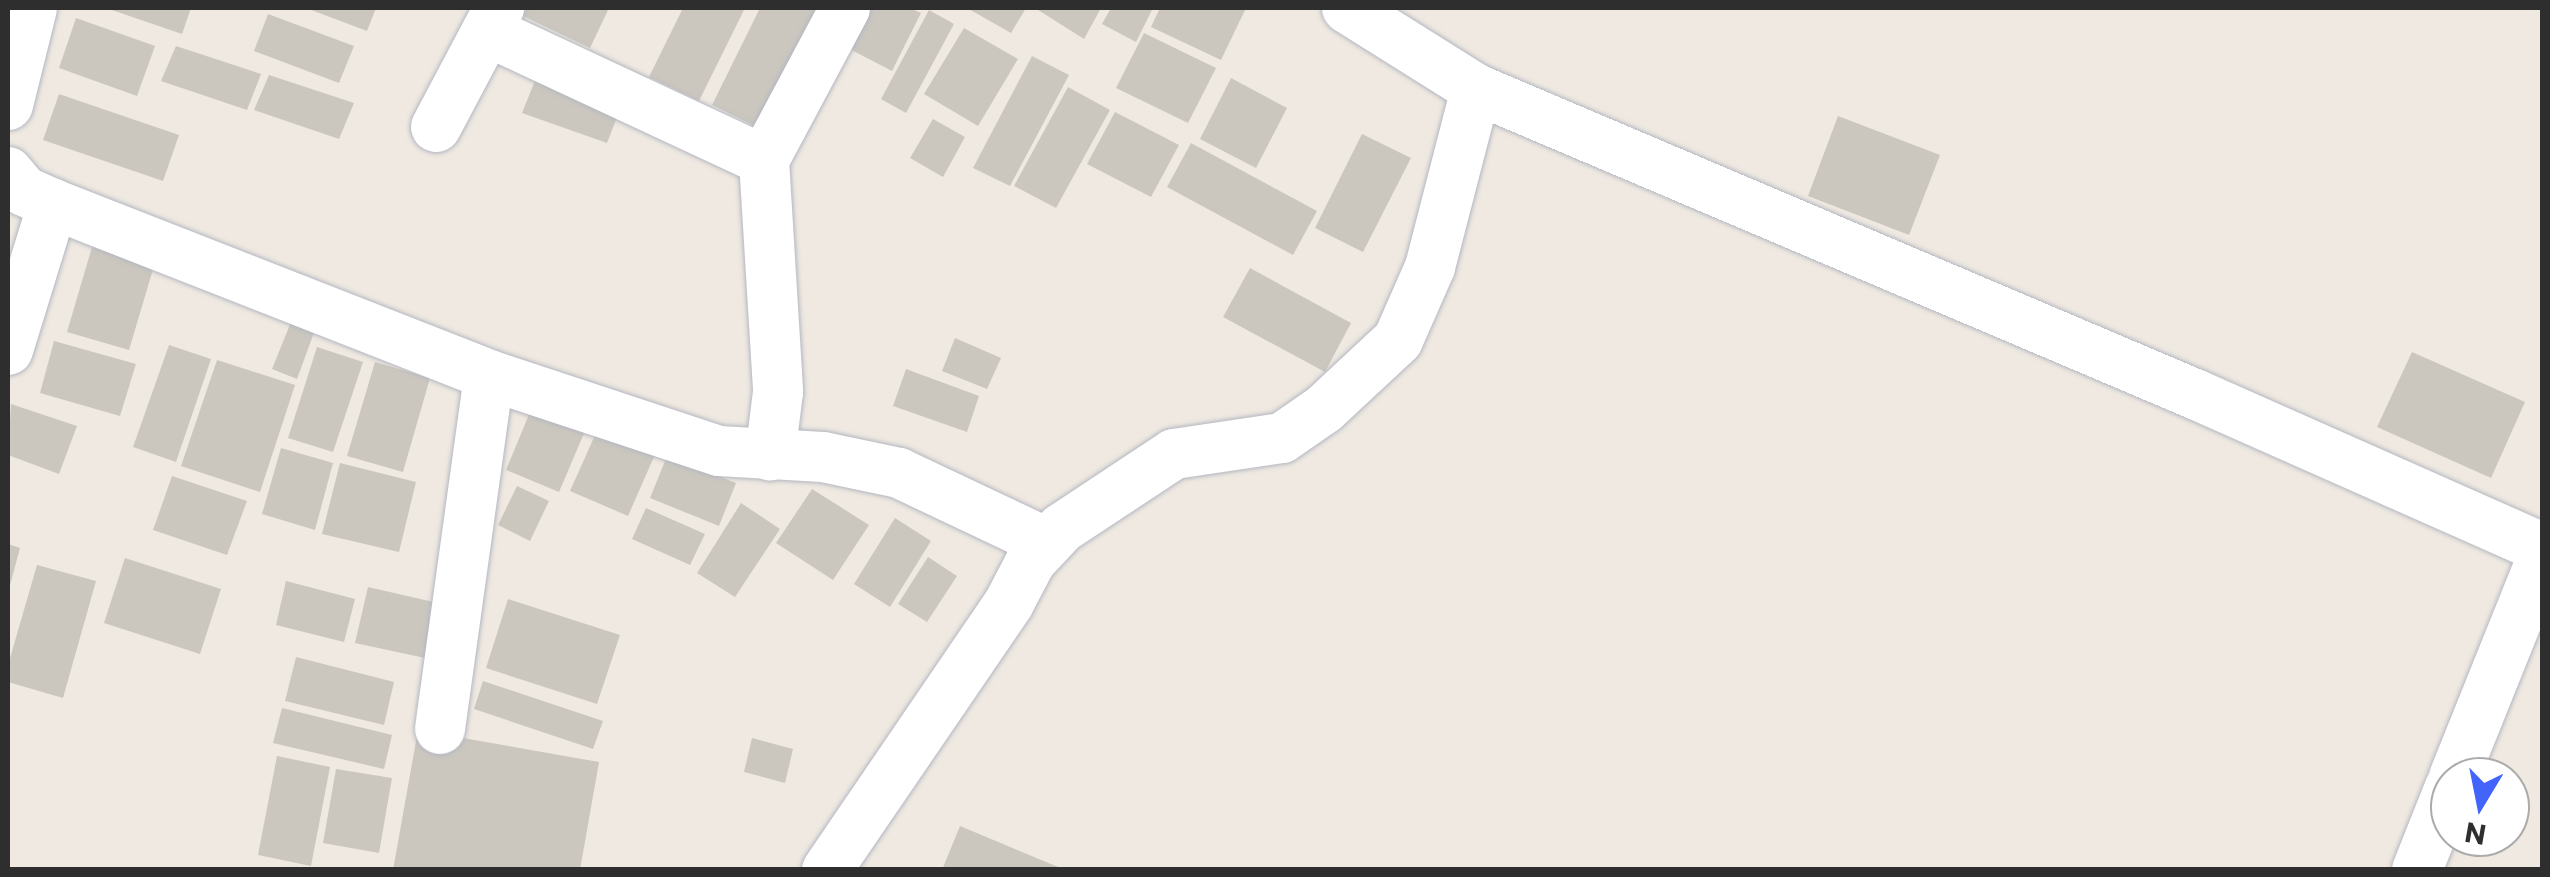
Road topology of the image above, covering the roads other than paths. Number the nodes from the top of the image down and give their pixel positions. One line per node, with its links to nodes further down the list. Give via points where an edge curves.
1 (32, 8): 6 (street)
2 (846, 8): 8 (street)
3 (1347, 8): 5 (street)
4 (493, 19): 7 (street); 8 (street)
5 (1476, 89): 14 (street, via 1430,266 1398,340 1282,438 1174,454); 15 (street)
6 (8, 105)
7 (436, 127)
8 (764, 160): 13 (street, via 778,392)
9 (8, 172): 10 (street, via 24,191)
10 (53, 204): 11 (street); 12 (street)
11 (8, 350)
12 (488, 375): 13 (street, via 719,452); 17 (street)
13 (770, 456): 14 (street, via 823,457 898,472)
14 (1047, 544): 20 (street)
15 (2542, 548)
16 (2542, 558): 18 (street)
17 (440, 729)
18 (2462, 757)
19 (2430, 837): 21 (street)
20 (827, 870)
21 (2417, 870)

